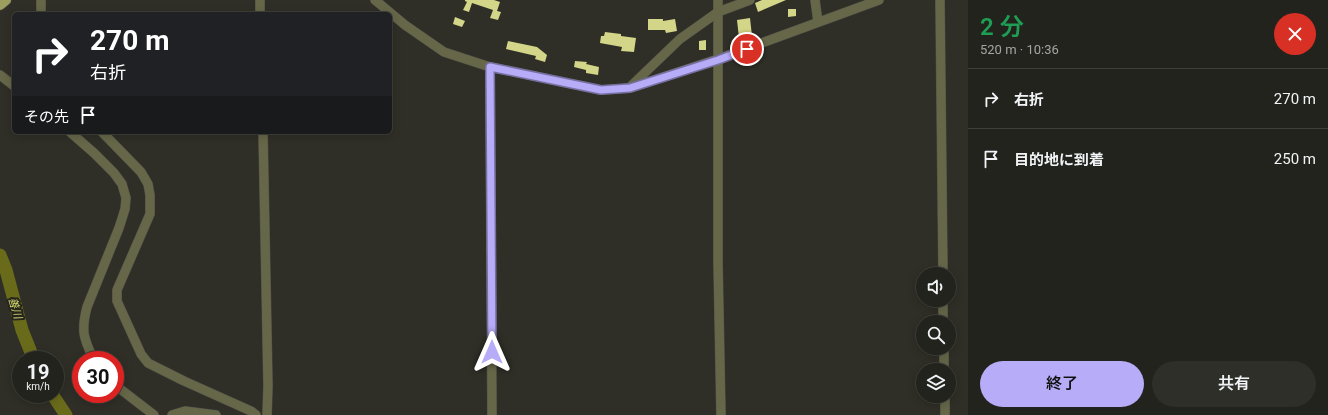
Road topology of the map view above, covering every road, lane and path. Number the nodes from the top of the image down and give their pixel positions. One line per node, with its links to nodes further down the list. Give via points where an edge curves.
1 (6, 0): 10 (main road)
2 (41, 0): 11 (street)
3 (260, 0): 12 (street)
4 (375, 0): 13 (street)
5 (718, 0): 14 (street)
6 (750, 0): 14 (street)
7 (815, 0): 16 (street)
8 (878, 0): 16 (street)
9 (940, 0): 25 (street)
10 (0, 6)
11 (42, 12)
12 (260, 12)
13 (389, 12)
14 (718, 12): 17 (street); 21 (street, via 680,39)
15 (392, 14): 18 (street, via 444,52)
16 (818, 22): 17 (street)
17 (718, 60): 21 (street); 35 (street)
18 (490, 67): 21 (street, via 601,90); 34 (street)
19 (0, 75): 20 (street)
20 (12, 84)
21 (630, 88)
22 (72, 134): 26 (street, via 114,173 122,184 126,198 119,228 87,307 84,333)
23 (104, 134): 32 (street, via 142,172 150,195 150,214 117,290 117,301 140,354 148,363)
24 (263, 134): 33 (street)
25 (943, 267)
26 (90, 351)
27 (124, 392): 29 (street)
28 (945, 403): 36 (street)
29 (154, 415)
30 (172, 415): 31 (street, via 185,411)
31 (216, 415)
32 (256, 415)
33 (267, 415)
34 (492, 415)
35 (721, 415)
36 (945, 415)

